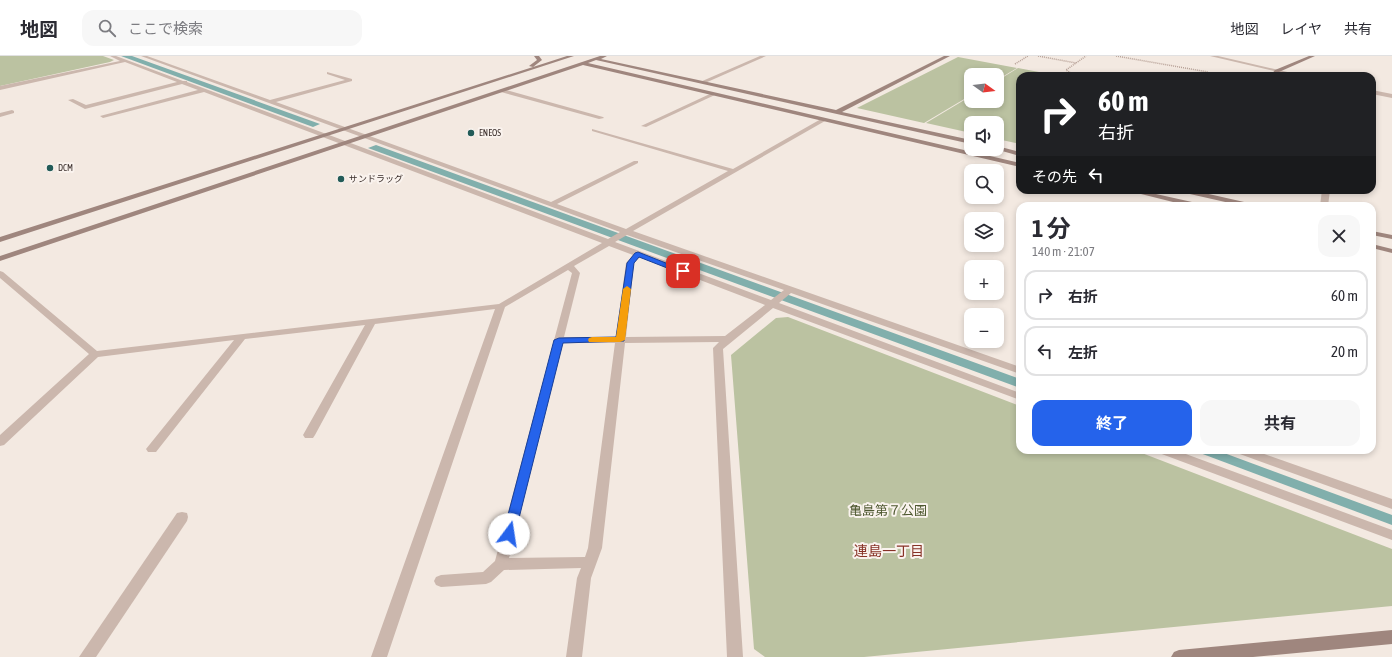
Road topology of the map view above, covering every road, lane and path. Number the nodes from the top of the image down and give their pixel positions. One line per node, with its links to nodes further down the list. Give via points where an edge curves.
1 (112, 56): 15 (street)
2 (536, 56): 29 (street, via 540,60)
3 (550, 56): 17 (street)
4 (572, 56): 17 (street)
5 (584, 56): 18 (street)
6 (605, 56): 18 (street)
7 (764, 56): 32 (street)
8 (948, 56): 42 (street)
9 (1028, 56): 21 (path)
10 (1038, 56): 19 (path)
11 (1086, 56): 19 (path)
12 (1116, 56): 24 (path)
13 (1212, 56): 25 (street)
14 (1313, 56): 26 (street)
15 (138, 58): 30 (street); 33 (street); 40 (street)
16 (619, 58): 22 (street)
17 (563, 59): 20 (street); 29 (street)
18 (597, 59): 20 (street); 22 (street)
19 (1076, 63): 23 (path, via 1066,70)
20 (583, 64): 28 (street); 31 (street)
21 (1015, 64)
22 (647, 70): 32 (street)
23 (1069, 72)
24 (1210, 72)
25 (1272, 72)
26 (1278, 72)
27 (329, 73): 40 (street, via 350,80)
28 (633, 75): 31 (street, via 580,70); 37 (street)
29 (507, 78): 48 (street)
30 (185, 82): 34 (street); 39 (street, via 85,107)
31 (528, 82): 35 (street)
32 (703, 82): 42 (street)
33 (0, 88)
34 (206, 90): 44 (street); 50 (street)
35 (503, 90): 45 (street); 51 (street)
36 (1376, 93): 38 (street)
37 (714, 94): 46 (street); 47 (street)
38 (1392, 96)
39 (71, 100)
40 (271, 102): 48 (street)
41 (12, 112): 43 (street)
42 (837, 112): 46 (street); 52 (street)
43 (0, 115)
44 (103, 116)
45 (601, 118)
46 (823, 120): 57 (street); 58 (street)
47 (644, 126)
48 (344, 128): 50 (street); 51 (street)
49 (594, 130): 58 (street)
50 (322, 135): 53 (street); 67 (street)
51 (366, 136): 53 (street); 63 (street)
52 (964, 140)
53 (344, 144): 68 (street); 72 (street)
54 (1004, 150): 55 (street)
55 (1016, 153)
56 (636, 162): 63 (street)
57 (1016, 164)
58 (734, 171): 64 (street)
59 (1143, 194): 61 (street)
60 (1201, 194): 62 (street)
61 (1171, 202)
62 (1236, 202)
63 (552, 204): 64 (street)
64 (624, 233): 68 (street); 75 (street)
65 (1376, 234): 66 (street)
66 (1392, 237)
67 (0, 240)
68 (611, 242): 71 (street); 73 (street)
69 (1376, 247): 70 (street)
70 (1392, 251)
71 (638, 254): 76 (street); 81 (street, via 630,263)
72 (0, 259)
73 (569, 266): 77 (street); 80 (street, via 576,273)
74 (0, 274): 83 (street)
75 (788, 291): 76 (street); 84 (street)
76 (775, 302): 82 (street); 85 (street)
77 (501, 306): 78 (street); 100 (street)
78 (371, 322): 79 (street); 86 (street)
79 (242, 337): 83 (street); 88 (street)
80 (559, 340): 81 (street); 95 (street)
81 (620, 340): 82 (street); 94 (street, via 595,548)
82 (727, 340): 102 (street, via 718,348)
83 (95, 354): 87 (street)
84 (1016, 370)
85 (1016, 394)
86 (309, 435)
87 (0, 442)
88 (152, 449)
89 (1174, 454): 93 (street)
90 (1252, 454): 91 (street)
91 (1392, 504)
92 (182, 517): 99 (street)
93 (1392, 535)
94 (589, 562): 95 (street); 101 (street, via 584,578)
95 (501, 564): 96 (street, via 486,578)
96 (441, 581)
97 (1392, 637): 98 (street)
98 (1233, 655): 103 (street)
99 (87, 657)
100 (379, 657)
101 (574, 657)
102 (735, 657)
103 (1179, 657)

